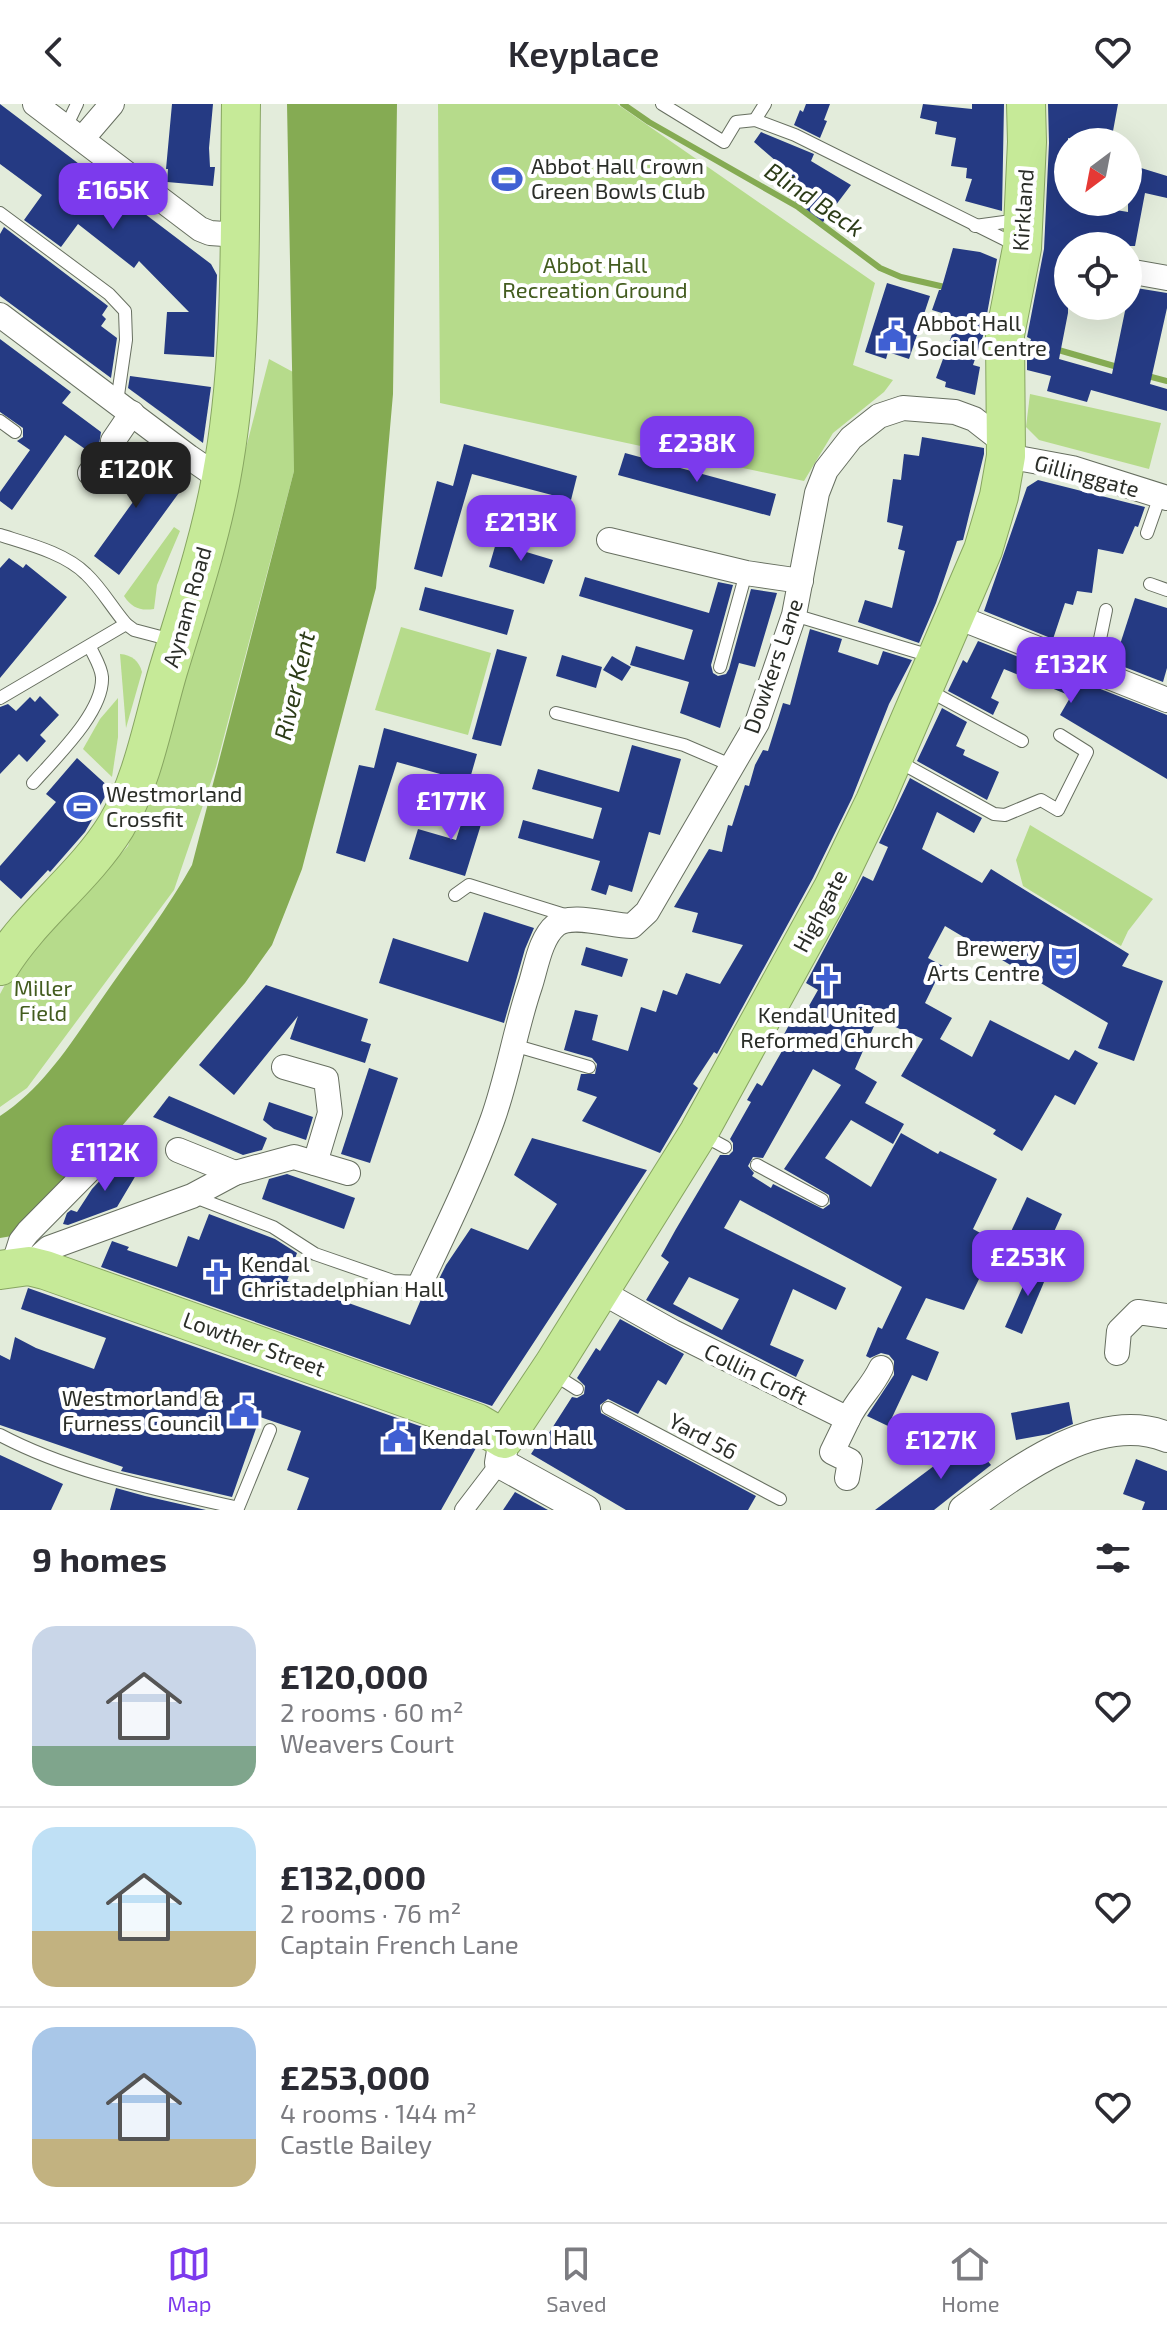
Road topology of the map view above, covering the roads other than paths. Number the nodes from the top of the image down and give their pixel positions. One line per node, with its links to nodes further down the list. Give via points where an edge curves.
1 (35, 104): 9 (street)
2 (77, 104): 9 (lane)
3 (112, 104): 9 (street)
4 (241, 104): 13 (highway, Aynam Road)
5 (662, 104): 8 (lane, via 724,142 736,122)
6 (765, 104): 8 (lane)
7 (1026, 104): 12 (highway, Kirkland)
8 (755, 120): 11 (lane)
9 (74, 133): 13 (street, via 200,229)
10 (0, 213): 19 (lane, via 125,311)
11 (975, 226): 12 (lane); 12 (lane)
12 (1023, 234): 17 (highway, Kirkland)
13 (239, 235): 25 (highway, Aynam Road, via 233,393)
14 (1142, 274): 15 (street)
15 (1167, 278)
16 (0, 315): 19 (street)
17 (1007, 325): 18 (highway, Highgate)
18 (1005, 389): 20 (street, Dowkers Lane); 23 (highway, Highgate)
19 (125, 408): 24 (street); 25 (street)
20 (955, 412): 23 (street, Dowkers Lane, via 974,419); 31 (street, Dowkers Lane, via 903,408 879,416 851,438 826,470 817,493)
21 (0, 421): 22 (lane)
22 (15, 432)
23 (1006, 450): 26 (street, Gillinggate); 36 (highway, Highgate, via 992,524)
24 (101, 458)
25 (221, 479): 38 (highway, Aynam Road)
26 (1164, 497): 27 (lane)
27 (1147, 533)
28 (0, 535): 37 (lane, via 33,545 84,572)
29 (609, 540): 30 (street)
30 (746, 573): 31 (street); 40 (lane)
31 (801, 581): 35 (street, Dowkers Lane)
32 (1150, 584): 33 (lane)
33 (1167, 590)
34 (1106, 610): 42 (lane)
35 (794, 615): 41 (lane); 49 (street, Dowkers Lane, via 757,723)
36 (955, 616): 41 (highway, Highgate); 42 (street)
37 (126, 624): 38 (lane); 39 (lane)
38 (177, 641): 53 (highway, Aynam Road, via 135,783 116,825)
39 (90, 647): 43 (lane); 50 (lane, via 102,676 100,695)
40 (720, 667)
41 (930, 673): 47 (lane); 48 (highway, Highgate)
42 (1093, 673): 44 (street)
43 (1, 695)
44 (1165, 695)
45 (556, 713): 49 (lane, via 684,745)
46 (1060, 735): 48 (lane, via 1087,752 1058,810 1041,800 1005,815 994,814)
47 (1022, 741)
48 (894, 758): 67 (highway, Highgate, via 712,1140)
49 (733, 766): 52 (street, Dowkers Lane, via 647,912 632,926)
50 (33, 783)
51 (455, 895): 52 (lane, Dowkers Lane, via 469,885)
52 (573, 918): 54 (street, via 546,936)
53 (0, 966)
54 (513, 1045): 56 (lane); 66 (street, via 493,1119)
55 (284, 1067): 59 (street, via 326,1079 330,1113)
56 (589, 1067)
57 (178, 1150): 61 (street)
58 (106, 1153): 65 (street, via 21,1241)
59 (315, 1163): 61 (street, via 294,1157); 62 (street)
60 (757, 1165): 64 (lane)
61 (235, 1173): 63 (street)
62 (348, 1173)
63 (192, 1196): 65 (street); 66 (lane, via 273,1227 315,1254 393,1281)
64 (822, 1200)
65 (33, 1264): 76 (highway, Lowther Street, via 477,1423)
66 (421, 1282)
67 (600, 1291): 72 (street, Collin Croft); 76 (highway, Highgate, via 563,1380)
68 (1167, 1316): 69 (street, via 1138,1312 1119,1331)
69 (1117, 1353)
70 (881, 1368): 72 (street)
71 (608, 1408): 78 (lane, Yard 56)
72 (848, 1419): 77 (street, via 832,1452 850,1461)
73 (270, 1430): 74 (lane, via 238,1508 77,1468)
74 (0, 1435)
75 (1167, 1437): 81 (street, via 1147,1429 1107,1431 1075,1442)
76 (502, 1451): 79 (street, Highgate); 80 (street)
77 (847, 1478)
78 (780, 1499)
79 (464, 1510)
80 (585, 1510)
81 (964, 1510)

